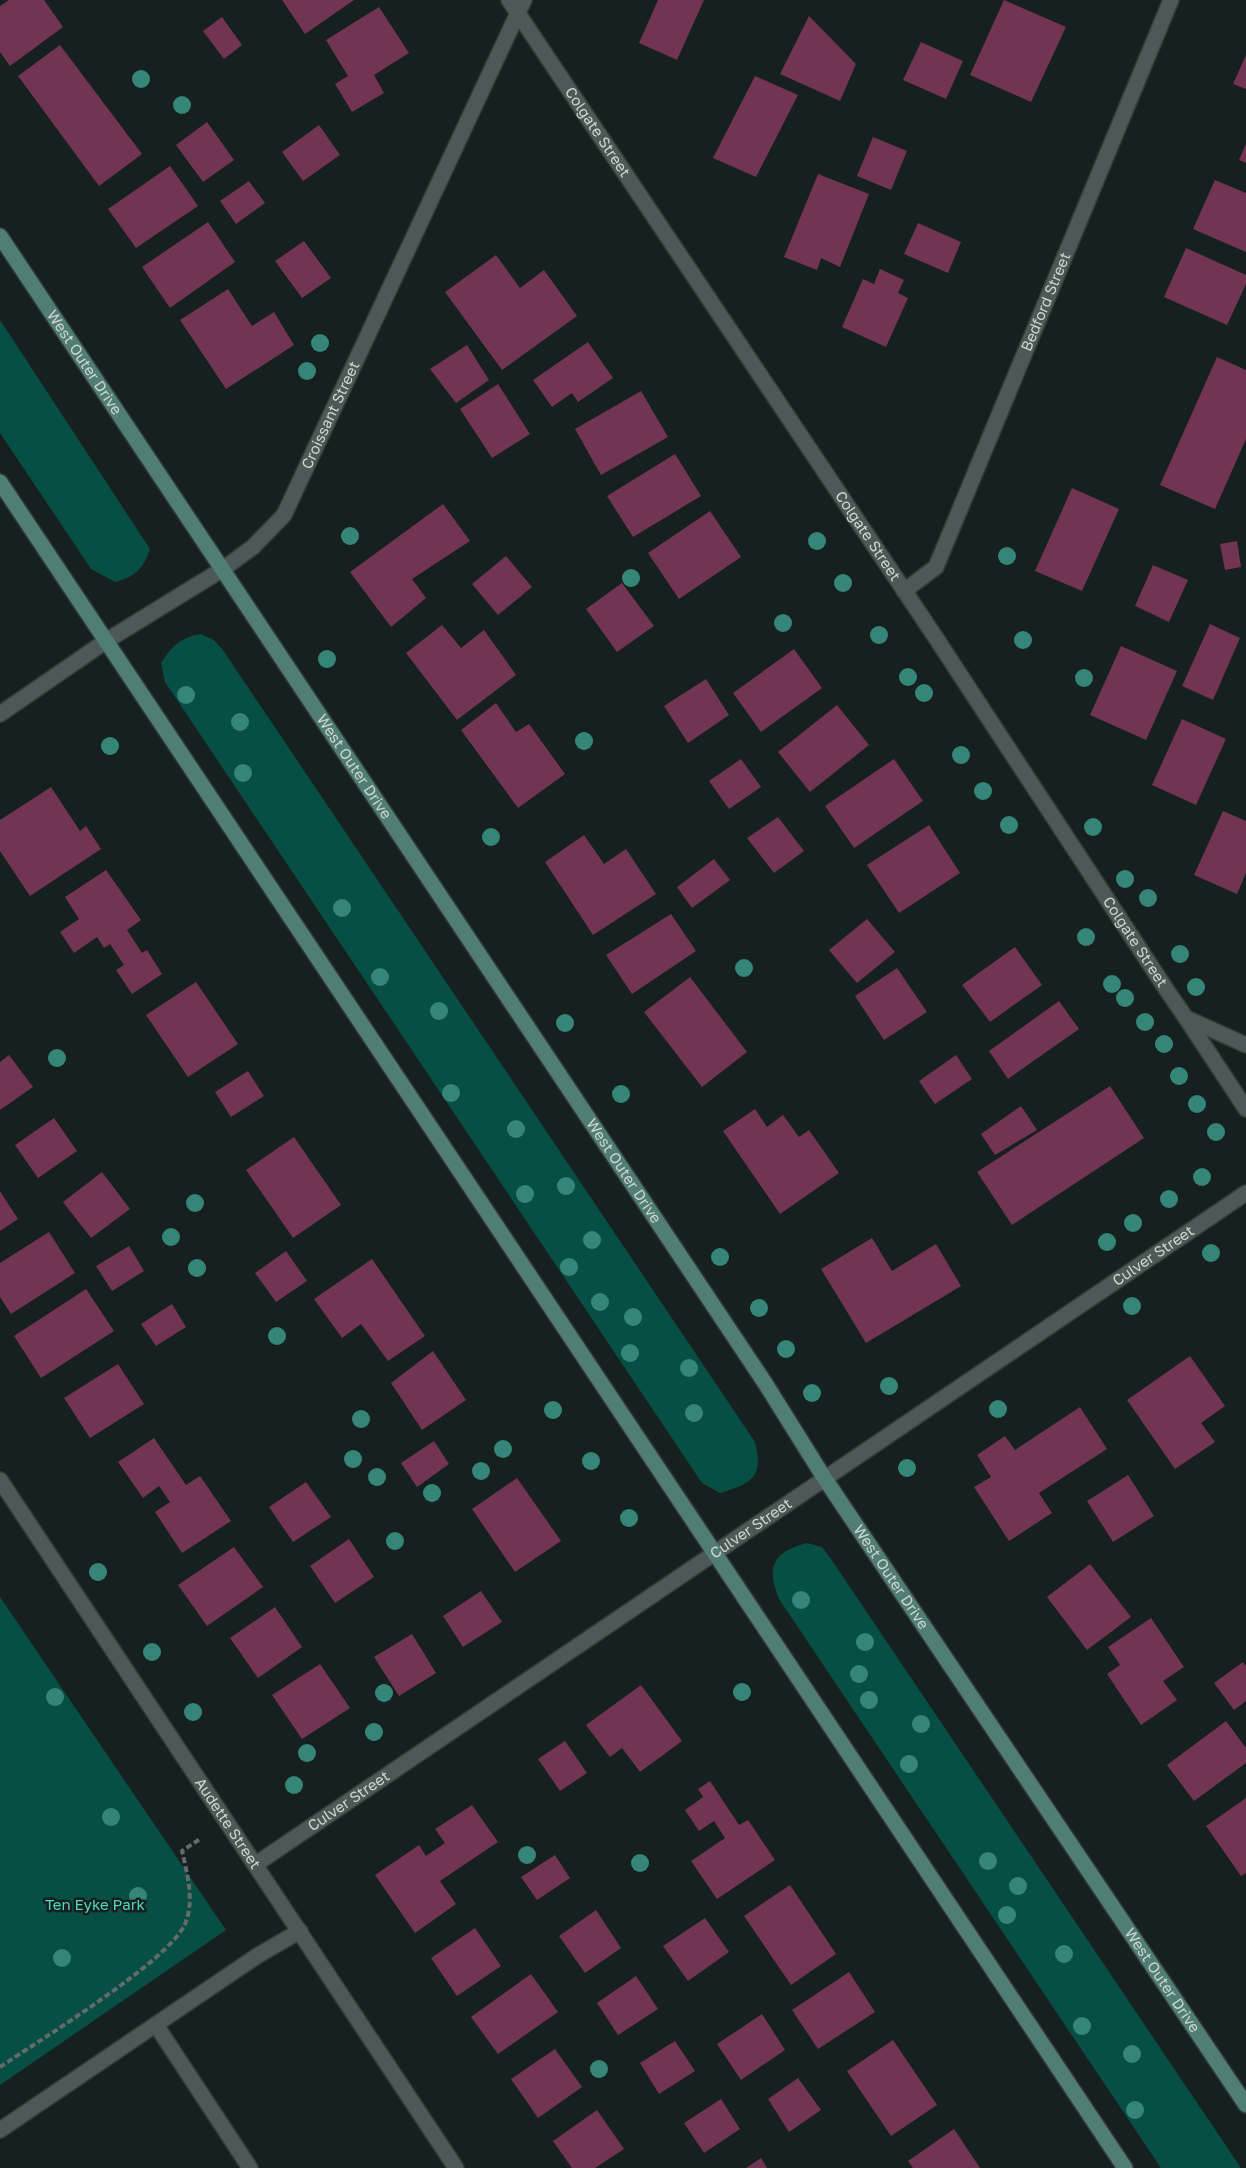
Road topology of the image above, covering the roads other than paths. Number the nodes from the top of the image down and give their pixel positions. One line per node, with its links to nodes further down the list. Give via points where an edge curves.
1 (1172, 0): 6 (street, Bedford Street, via 936,567)
2 (517, 4): 5 (street, Croissant Street, via 284,515 253,547); 6 (street, Colgate Street)
3 (0, 236): 5 (main road, West Outer Drive)
4 (0, 482): 7 (main road)
5 (223, 569): 7 (street, Croissant Street); 13 (main road, West Outer Drive)
6 (904, 591): 9 (street, Colgate Street)
7 (106, 641): 8 (street, Croissant Street); 15 (main road)
8 (0, 714)
9 (1186, 1018): 10 (street); 11 (street, Colgate Street)
10 (1246, 1045)
11 (1246, 1109)
12 (1246, 1194): 13 (street, Culver Street)
13 (825, 1479): 15 (street, Culver Street); 19 (main road, West Outer Drive)
14 (0, 1480): 16 (street, Audette Street)
15 (716, 1553): 16 (street, Culver Street); 23 (main road)
16 (256, 1864): 17 (street, Audette Street)
17 (300, 1931): 18 (street); 22 (street, Audette Street)
18 (156, 2025): 20 (street); 21 (street)
19 (1246, 2105)
20 (0, 2130)
21 (250, 2168)
22 (456, 2168)
23 (1125, 2168)

